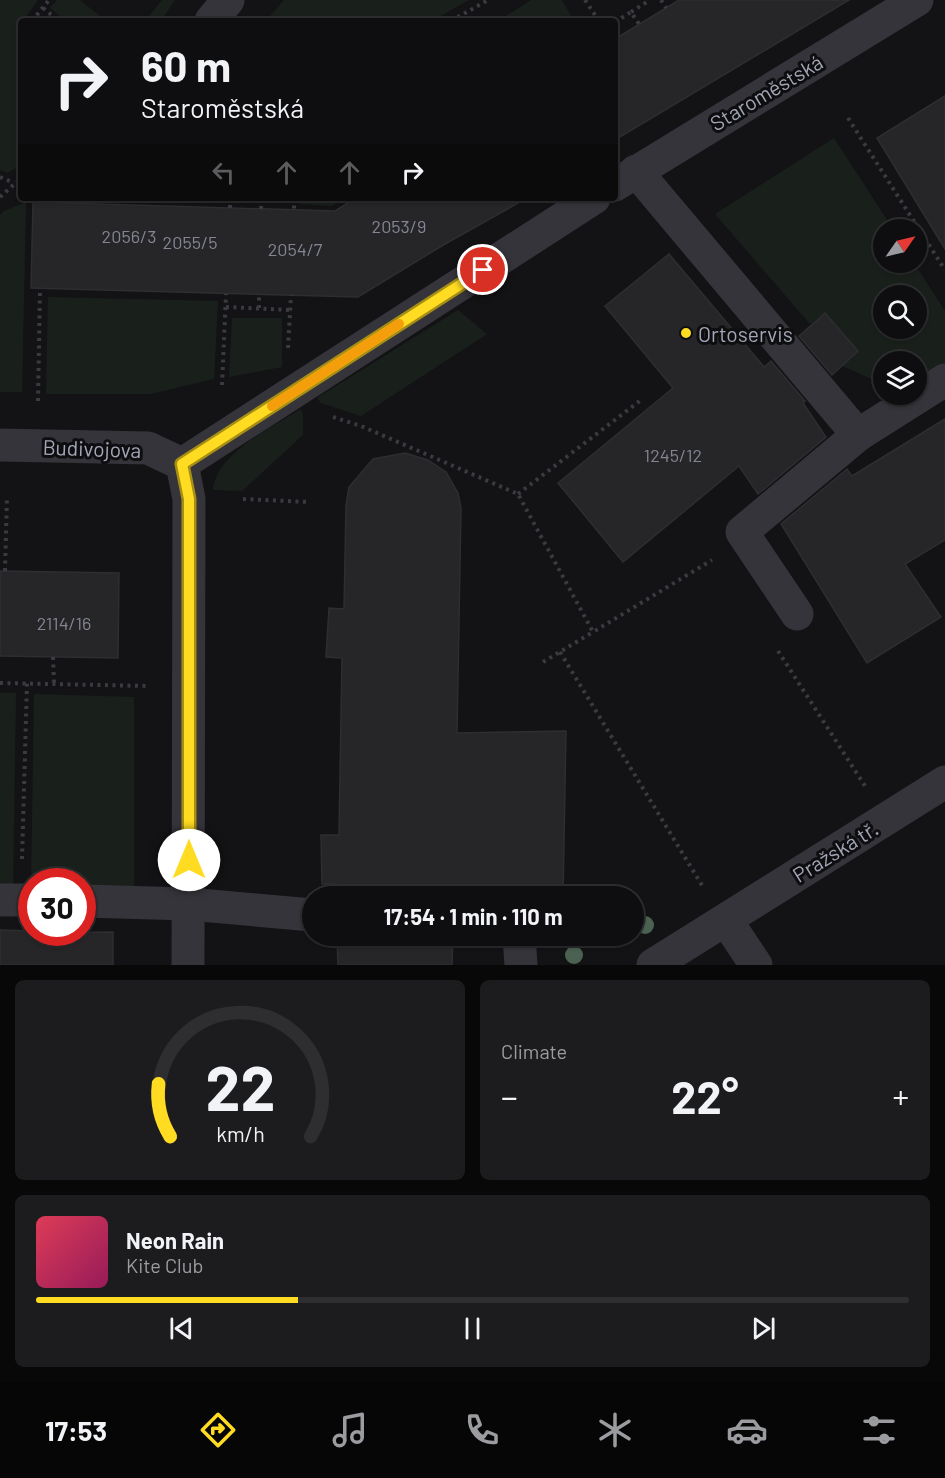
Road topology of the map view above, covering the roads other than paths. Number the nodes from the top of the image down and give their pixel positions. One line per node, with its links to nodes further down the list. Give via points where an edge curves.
1 (228, 0): 3 (street)
2 (917, 0): 4 (street, Staroměstská)
3 (213, 18)
4 (626, 178): 7 (street)
5 (589, 201): 9 (street)
6 (945, 380): 7 (street)
7 (858, 435): 10 (street, via 742,532)
8 (0, 445): 9 (street, Budivojova, via 148,448)
9 (182, 464): 13 (street, via 189,499)
10 (797, 614)
11 (945, 782): 15 (street, Pražská tř.)
12 (96, 901): 13 (street)
13 (189, 904): 14 (street); 17 (street)
14 (302, 914)
15 (733, 915): 19 (street, Pražská tř.); 20 (street)
16 (520, 946): 18 (street)
17 (188, 965)
18 (521, 965)
19 (653, 965)
20 (756, 965)

